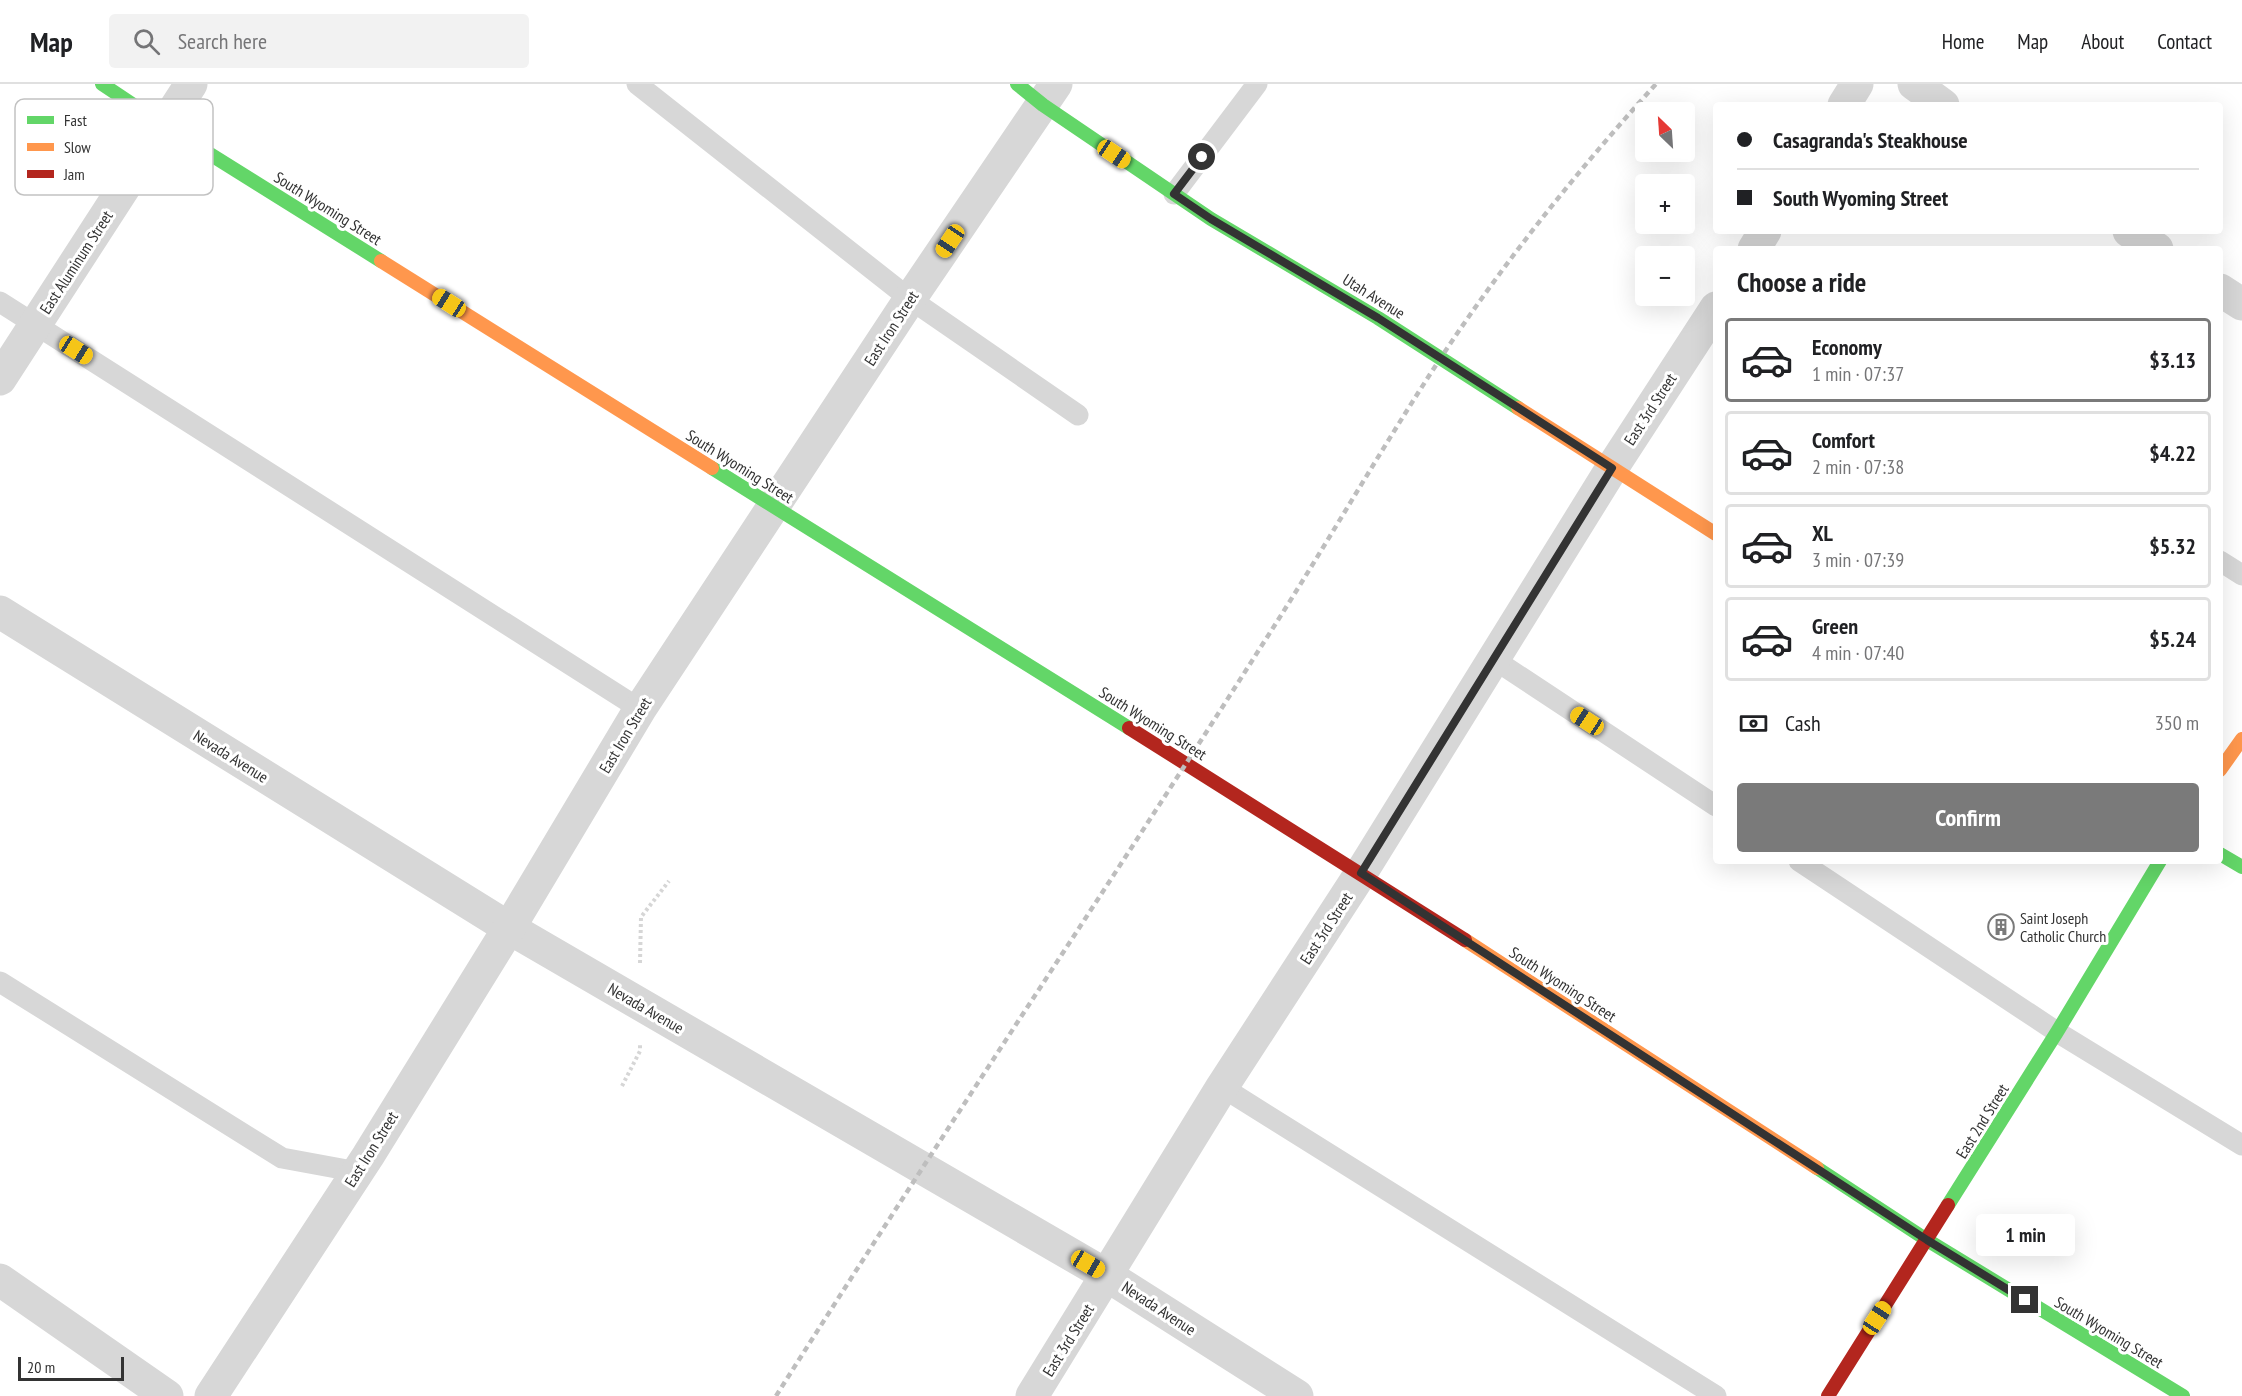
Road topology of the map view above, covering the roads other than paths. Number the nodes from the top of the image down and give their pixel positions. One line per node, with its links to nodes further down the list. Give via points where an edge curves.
1 (102, 84): 9 (street, South Wyoming Street)
2 (191, 84): 10 (street, East Aluminum Street)
3 (637, 84): 19 (lane)
4 (1017, 84): 8 (street, Utah Avenue)
5 (1257, 84): 14 (lane)
6 (1857, 84): 11 (street)
7 (1914, 84): 12 (street)
8 (1050, 95): 14 (street, Utah Avenue); 19 (street, East Iron Street)
9 (124, 99)
10 (182, 99)
11 (1846, 102)
12 (1939, 102)
13 (213, 156): 27 (street, South Wyoming Street)
14 (1174, 194): 26 (street, Utah Avenue)
15 (120, 195): 23 (street, East Aluminum Street)
16 (2134, 234): 17 (street)
17 (2152, 246)
18 (2223, 292): 21 (street)
19 (910, 299): 25 (lane); 27 (street, East Iron Street)
20 (0, 302): 23 (lane)
21 (2242, 304)
22 (1713, 313): 26 (street, East 3rd Street)
23 (36, 325): 24 (street, East Aluminum Street); 33 (lane)
24 (0, 379)
25 (1078, 416)
26 (1612, 468): 28 (street, Utah Avenue); 32 (street, East 3rd Street)
27 (774, 506): 33 (street, East Iron Street); 41 (street, South Wyoming Street)
28 (1713, 532)
29 (2223, 563): 30 (lane)
30 (2242, 575)
31 (0, 612): 42 (street, Nevada Avenue)
32 (1495, 660): 36 (lane); 41 (street, East 3rd Street)
33 (639, 709): 42 (street, East Iron Street)
34 (2242, 739): 35 (street)
35 (2223, 766)
36 (1713, 804)
37 (2223, 856): 40 (street)
38 (1803, 864): 44 (lane)
39 (2158, 864): 44 (street, East 2nd Street)
40 (2242, 867)
41 (1361, 873): 45 (street, East 3rd Street); 48 (street, South Wyoming Street)
42 (509, 928): 47 (street, East Iron Street); 49 (street, Nevada Avenue)
43 (0, 982): 47 (lane, via 282,1158)
44 (2057, 1032): 46 (lane); 48 (street, East 2nd Street)
45 (1222, 1087): 49 (street, East 3rd Street); 55 (lane)
46 (2242, 1145)
47 (357, 1172): 52 (street, East Iron Street)
48 (1927, 1240): 56 (street, East 2nd Street); 57 (street, South Wyoming Street)
49 (1108, 1276): 53 (street, East 3rd Street); 54 (street, Nevada Avenue)
50 (0, 1280): 51 (street)
51 (167, 1396)
52 (210, 1396)
53 (1032, 1396)
54 (1297, 1396)
55 (1716, 1396)
56 (1828, 1396)
57 (2183, 1396)

